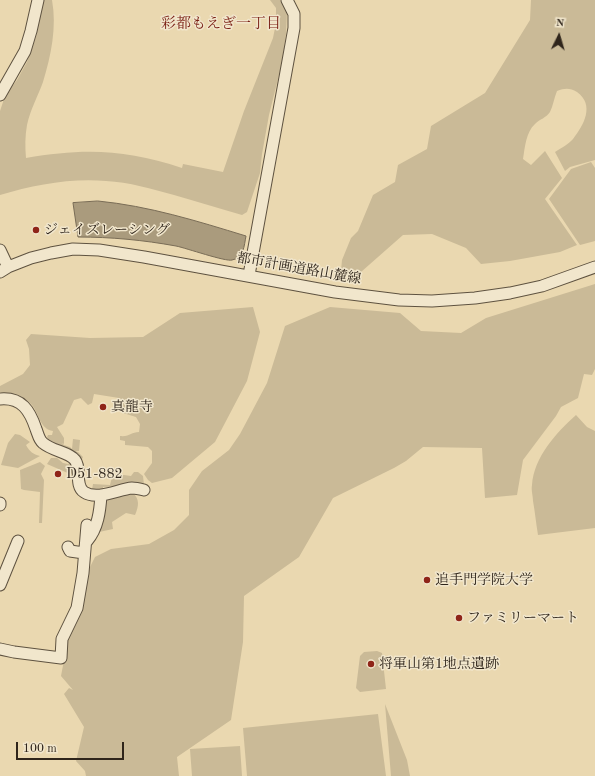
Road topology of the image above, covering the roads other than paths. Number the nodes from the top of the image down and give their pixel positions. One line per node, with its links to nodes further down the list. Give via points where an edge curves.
1 (38, 0): 3 (street, via 25,51)
2 (288, 0): 7 (street, via 294,14 294,28)
3 (0, 95)
4 (0, 250): 6 (street)
5 (595, 267): 7 (street, 都市計画道路山麓線, via 542,286 510,293 432,301 399,300 335,292)
6 (4, 270): 7 (street, 都市計画道路山麓線, via 31,258 80,249 121,253)
7 (249, 275)
8 (0, 399): 10 (street, via 7,398 19,402 29,412 41,441 76,461 81,489 86,493)
9 (144, 490): 10 (street, via 131,488)
10 (101, 495): 14 (street, via 98,519)
11 (87, 525): 14 (street)
12 (18, 540): 15 (street)
13 (68, 547): 14 (street, via 70,551)
14 (85, 548): 16 (street, via 77,608 62,639 61,658)
15 (0, 585)
16 (0, 649)

